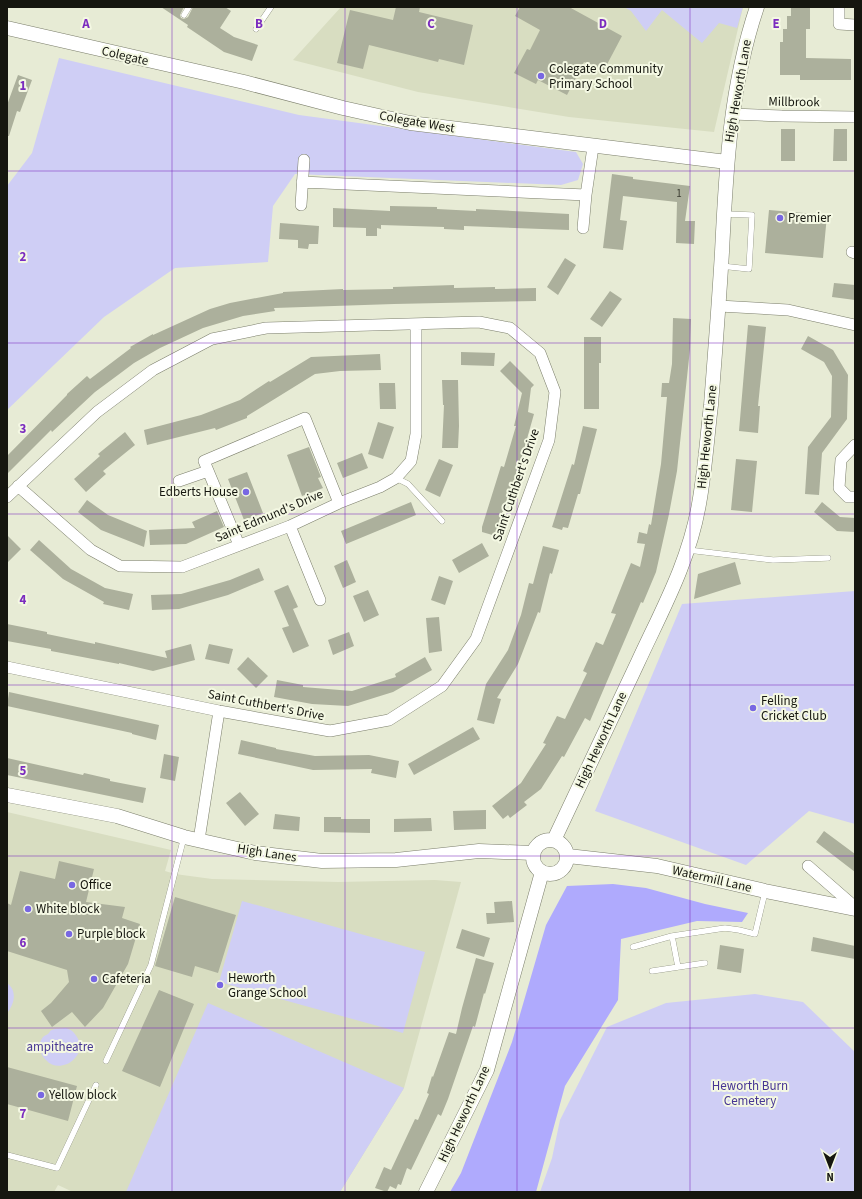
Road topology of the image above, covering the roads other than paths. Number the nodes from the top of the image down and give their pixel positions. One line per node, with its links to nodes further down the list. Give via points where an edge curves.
1 (189, 7): 5 (lane)
2 (271, 7): 8 (lane)
3 (757, 7): 10 (street, High Heworth Lane, via 750,26)
4 (839, 7): 6 (street, via 839,24)
5 (184, 16)
6 (855, 25)
7 (7, 28): 9 (street, Colegate)
8 (256, 29)
9 (244, 82): 12 (street, Colegate West, via 410,123)
10 (732, 114): 11 (street, Millbrook); 14 (street, High Heworth Lane)
11 (855, 117)
12 (593, 147): 14 (street, Colegate West); 16 (street)
13 (304, 160): 15 (street)
14 (727, 162): 18 (street, High Heworth Lane)
15 (302, 182): 16 (street); 17 (street)
16 (586, 194): 19 (street)
17 (301, 204)
18 (724, 214): 20 (street, High Heworth Lane); 20 (lane, via 752,215 750,269)
19 (583, 228)
20 (721, 266): 21 (street, High Heworth Lane)
21 (719, 306): 23 (street, via 788,310); 35 (street, High Heworth Lane, via 704,471 696,521)
22 (416, 324): 26 (street, Saint Edmund's Drive, via 416,434 411,461); 28 (street, Saint Cuthbert's Drive, via 266,328 212,339 153,370 97,412); 39 (street, Saint Cuthbert's Drive, via 479,322 510,328 540,353 555,392 549,440 476,639 442,686 389,720 330,731)
23 (855, 325)
24 (855, 445): 30 (street, via 841,460 839,488 848,496)
25 (208, 471): 27 (street); 31 (street, via 204,461 305,418); 34 (street)
26 (396, 478): 31 (street, Saint Edmund's Drive); 32 (lane, via 408,484)
27 (180, 481)
28 (18, 486): 29 (street, Saint Cuthbert's Drive); 34 (street, Saint Edmund's Drive, via 90,550 120,566 182,566)
29 (7, 497)
30 (855, 497)
31 (339, 503): 33 (street, Saint Edmund's Drive)
32 (442, 521)
33 (290, 526): 34 (street, Saint Edmund's Drive); 37 (street)
34 (239, 545)
35 (688, 550): 36 (lane, via 773,560); 43 (street, High Heworth Lane, via 679,576)
36 (828, 558)
37 (320, 600)
38 (7, 667): 39 (street, Saint Cuthbert's Drive)
39 (220, 711): 42 (street)
40 (7, 795): 41 (street, High Lanes, via 118,816)
41 (184, 837): 42 (street, High Lanes); 55 (lane, via 151,965)
42 (199, 840): 44 (street, High Lanes, via 254,853 322,861 396,860 479,851)
43 (554, 840): 44 (street, via 540,842); 45 (street, via 563,844)
44 (533, 853): 47 (street, via 533,862)
45 (568, 856): 47 (street, via 565,867 560,871 550,875); 48 (street, Watermill Lane, via 657,866)
46 (808, 866): 49 (street)
47 (542, 872): 58 (street, High Heworth Lane, via 487,1070)
48 (765, 891): 49 (street, Watermill Lane); 50 (lane, via 755,934 725,928)
49 (855, 908)
50 (672, 936): 51 (lane); 53 (lane)
51 (633, 947)
52 (705, 964): 53 (lane)
53 (678, 967): 54 (lane)
54 (652, 971)
55 (106, 1061)
56 (96, 1085): 57 (lane, via 57,1168)
57 (7, 1155)
58 (426, 1192)

